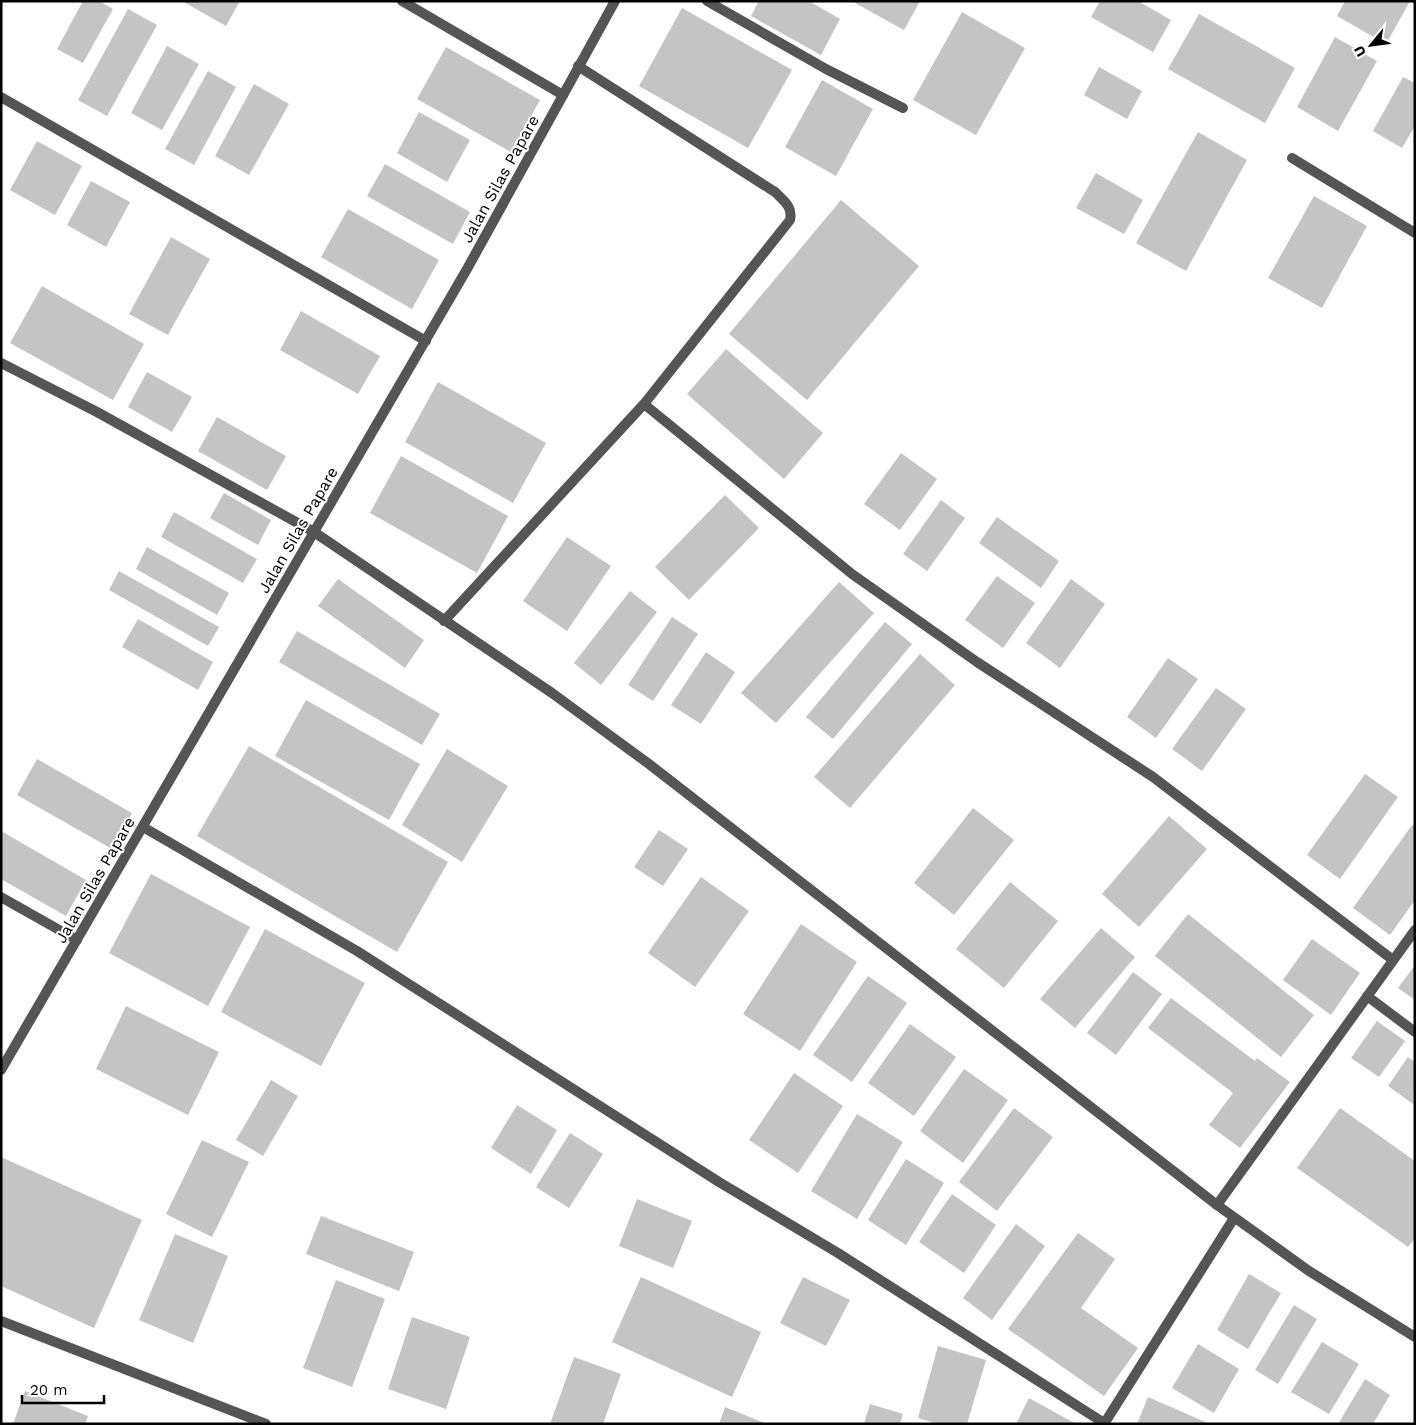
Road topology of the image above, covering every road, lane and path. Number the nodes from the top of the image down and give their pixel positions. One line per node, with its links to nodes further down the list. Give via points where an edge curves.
1 (402, 1): 5 (street)
2 (615, 1): 4 (street, Jalan Silas Papare)
3 (707, 1): 7 (street, via 826,70)
4 (578, 66): 5 (street, Jalan Silas Papare); 12 (street, via 776,192 791,213 790,220)
5 (563, 95): 10 (street, Jalan Silas Papare)
6 (1, 97): 10 (street)
7 (902, 108)
8 (1292, 158): 9 (street)
9 (1415, 232)
10 (426, 341): 13 (street, Jalan Silas Papare)
11 (1, 363): 13 (street)
12 (644, 404): 14 (street); 19 (street, via 852,574 977,662 1152,777)
13 (314, 532): 14 (street); 15 (street, Jalan Silas Papare)
14 (444, 620): 23 (street, via 649,764)
15 (143, 827): 18 (street, Jalan Silas Papare); 27 (street, via 357,951)
16 (1, 897): 18 (street)
17 (1415, 930): 19 (street)
18 (77, 940): 22 (street, Jalan Silas Papare)
19 (1394, 960): 20 (street)
20 (1368, 996): 21 (street); 23 (street)
21 (1415, 1032)
22 (1, 1070)
23 (1217, 1206): 24 (street)
24 (1234, 1218): 26 (street, via 1309,1271); 27 (street)
25 (1, 1321): 28 (street)
26 (1415, 1337)
27 (1104, 1423)
28 (266, 1424)

